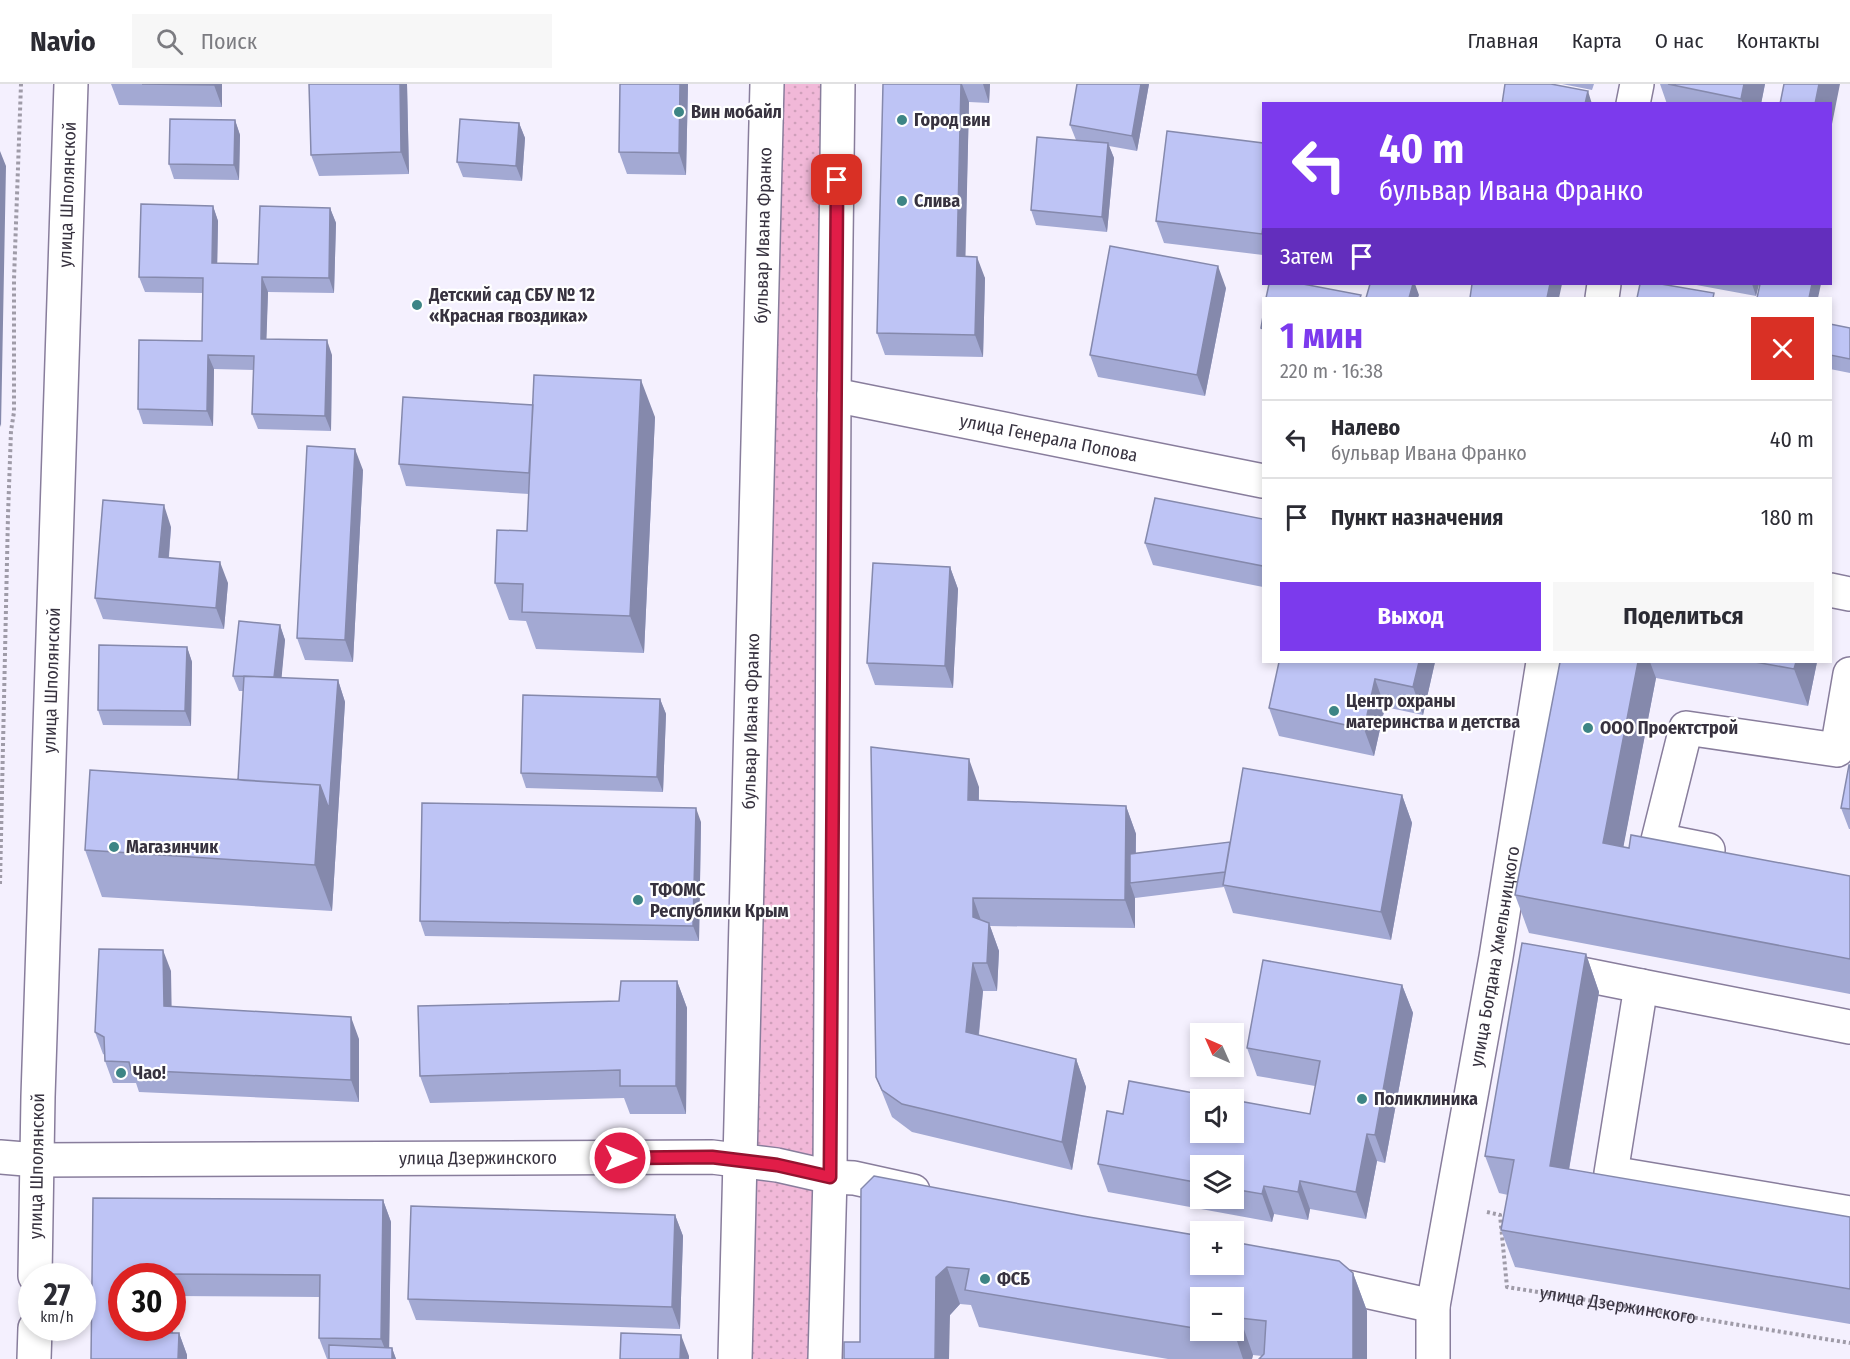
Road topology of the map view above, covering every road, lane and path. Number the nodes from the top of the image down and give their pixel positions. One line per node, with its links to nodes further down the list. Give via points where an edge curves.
1 (21, 84): 14 (path)
2 (71, 84): 19 (street, улица Шполянской)
3 (767, 84): 20 (street, бульвар Ивана Франко)
4 (838, 84): 7 (street)
5 (1637, 84): 6 (street)
6 (1634, 102)
7 (834, 395): 8 (street, улица Генерала Попова); 21 (street)
8 (1262, 481)
9 (1832, 590): 10 (street)
10 (1850, 594)
11 (1543, 663): 15 (street, улица Богдана Хмельницкого)
12 (1850, 674): 13 (street, via 1837,750 1686,729 1658,840)
13 (1737, 857)
14 (0, 884)
15 (1496, 957): 16 (street); 23 (street, улица Богдана Хмельницкого)
16 (1641, 986): 17 (street); 24 (street, via 1611,1173)
17 (1850, 1027)
18 (0, 1157): 19 (street, улица Дзержинского)
19 (37, 1160): 20 (street, улица Дзержинского, via 712,1157); 25 (street, улица Шполянской)
20 (740, 1161): 21 (street, улица Дзержинского); 31 (street, бульвар Ивана Франко)
21 (830, 1177): 22 (street, улица Дзержинского, via 854,1178); 32 (street)
22 (938, 1197)
23 (1451, 1203): 27 (street, улица Богдана Хмельницкого); 29 (path, улица Дзержинского, via 1500,1215 1507,1287)
24 (1850, 1213)
25 (35, 1263)
26 (1244, 1264): 27 (street)
27 (1433, 1306): 33 (street, улица Богдана Хмельницкого)
28 (35, 1341): 30 (street)
29 (1850, 1343)
30 (34, 1359)
31 (735, 1359)
32 (825, 1359)
33 (1433, 1359)

